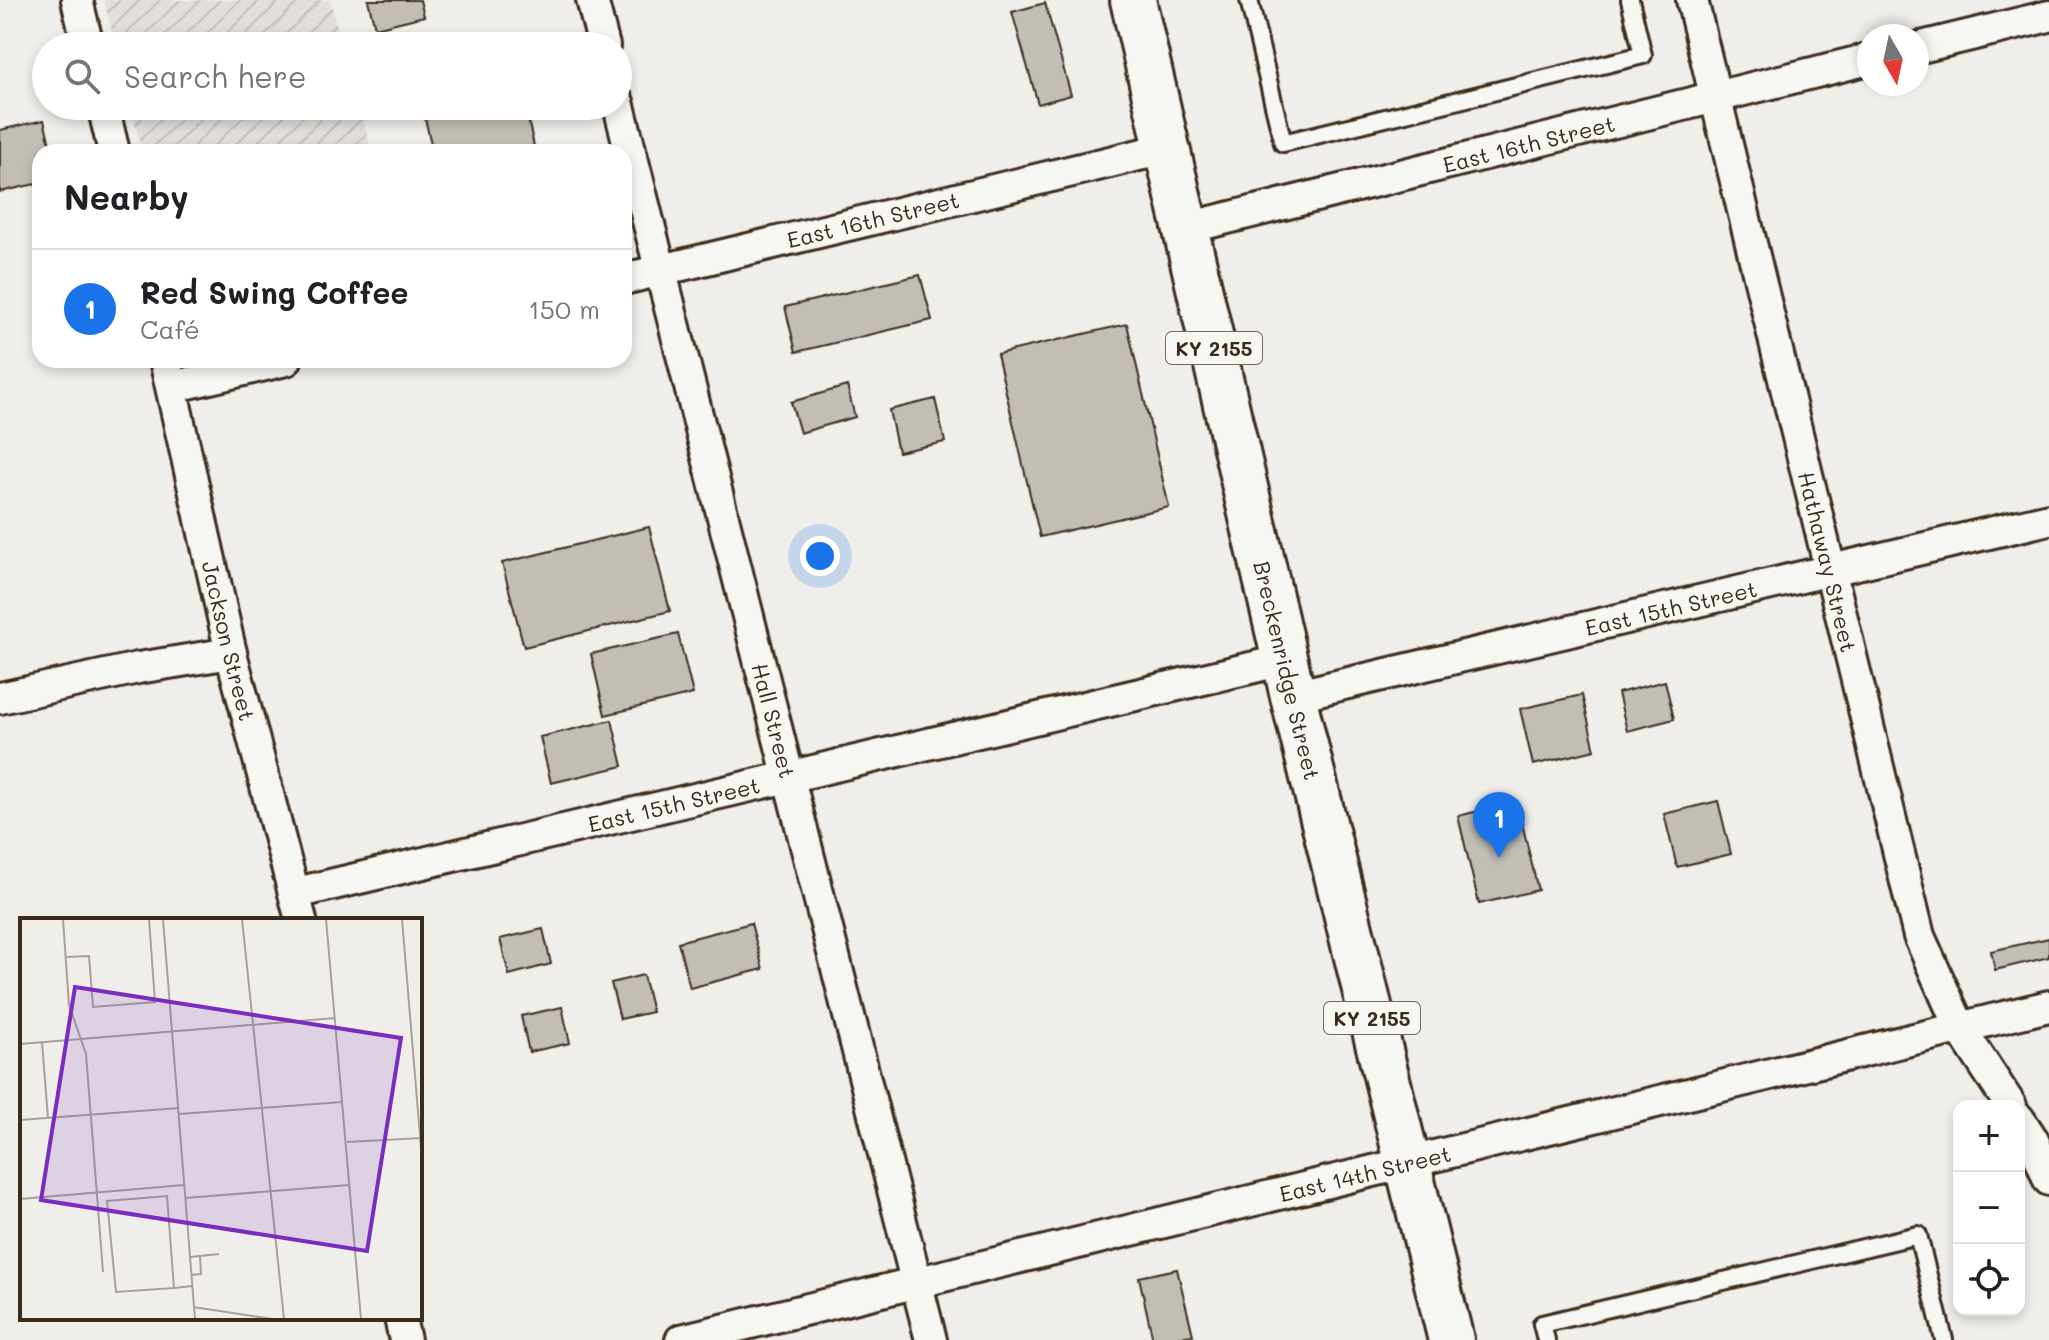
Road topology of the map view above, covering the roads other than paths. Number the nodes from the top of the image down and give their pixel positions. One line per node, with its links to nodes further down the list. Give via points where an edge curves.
1 (77, 0): 8 (street)
2 (592, 0): 9 (street)
3 (1133, 0): 17 (main road, Breckenridge Street / KY 2155)
4 (1249, 0): 5 (lane, via 1283,143 1643,55)
5 (1630, 0)
6 (1692, 0): 12 (street, Hathaway Street)
7 (2049, 16): 10 (street)
8 (85, 32)
9 (600, 32)
10 (1929, 45)
11 (1857, 62): 12 (street, East 16th Street)
12 (1715, 96): 19 (street, East 16th Street); 25 (street, Hathaway Street)
13 (106, 120): 15 (street)
14 (623, 120): 16 (street, Hall Street)
15 (112, 144)
16 (629, 144)
17 (1168, 148): 19 (main road, Breckenridge Street / KY 2155); 20 (street, East 16th Street)
18 (632, 157): 20 (street, Hall Street)
19 (1187, 228): 27 (main road, Breckenridge Street / KY 2155)
20 (661, 270): 21 (street, East 16th Street); 29 (street, Hall Street)
21 (632, 277)
22 (219, 368): 23 (street)
23 (168, 374): 26 (street, Jackson Street)
24 (2049, 519): 25 (street, East 15th Street)
25 (1830, 572): 27 (street, East 15th Street); 32 (street, Hathaway Street, via 1919,936)
26 (231, 653): 28 (street); 30 (street, Jackson Street)
27 (1289, 678): 29 (street, East 15th Street); 35 (main road, Breckenridge Street / KY 2155)
28 (0, 698)
29 (787, 775): 30 (street, East 15th Street); 37 (street, Hall Street)
30 (298, 907)
31 (2049, 1006): 32 (street, East 14th Street)
32 (1960, 1028): 33 (street, Hathaway Street); 35 (street, East 14th Street)
33 (2007, 1100)
34 (2025, 1128): 36 (street)
35 (1408, 1162): 37 (street, East 14th Street); 42 (main road, Breckenridge Street / KY 2155)
36 (2049, 1180)
37 (917, 1284): 40 (street, East 14th Street); 41 (street, Hall Street)
38 (400, 1320): 39 (street)
39 (405, 1340)
40 (681, 1340)
41 (931, 1340)
42 (1451, 1340)
43 (1546, 1340): 44 (lane, via 1542,1324 1918,1235)
44 (1944, 1340)

